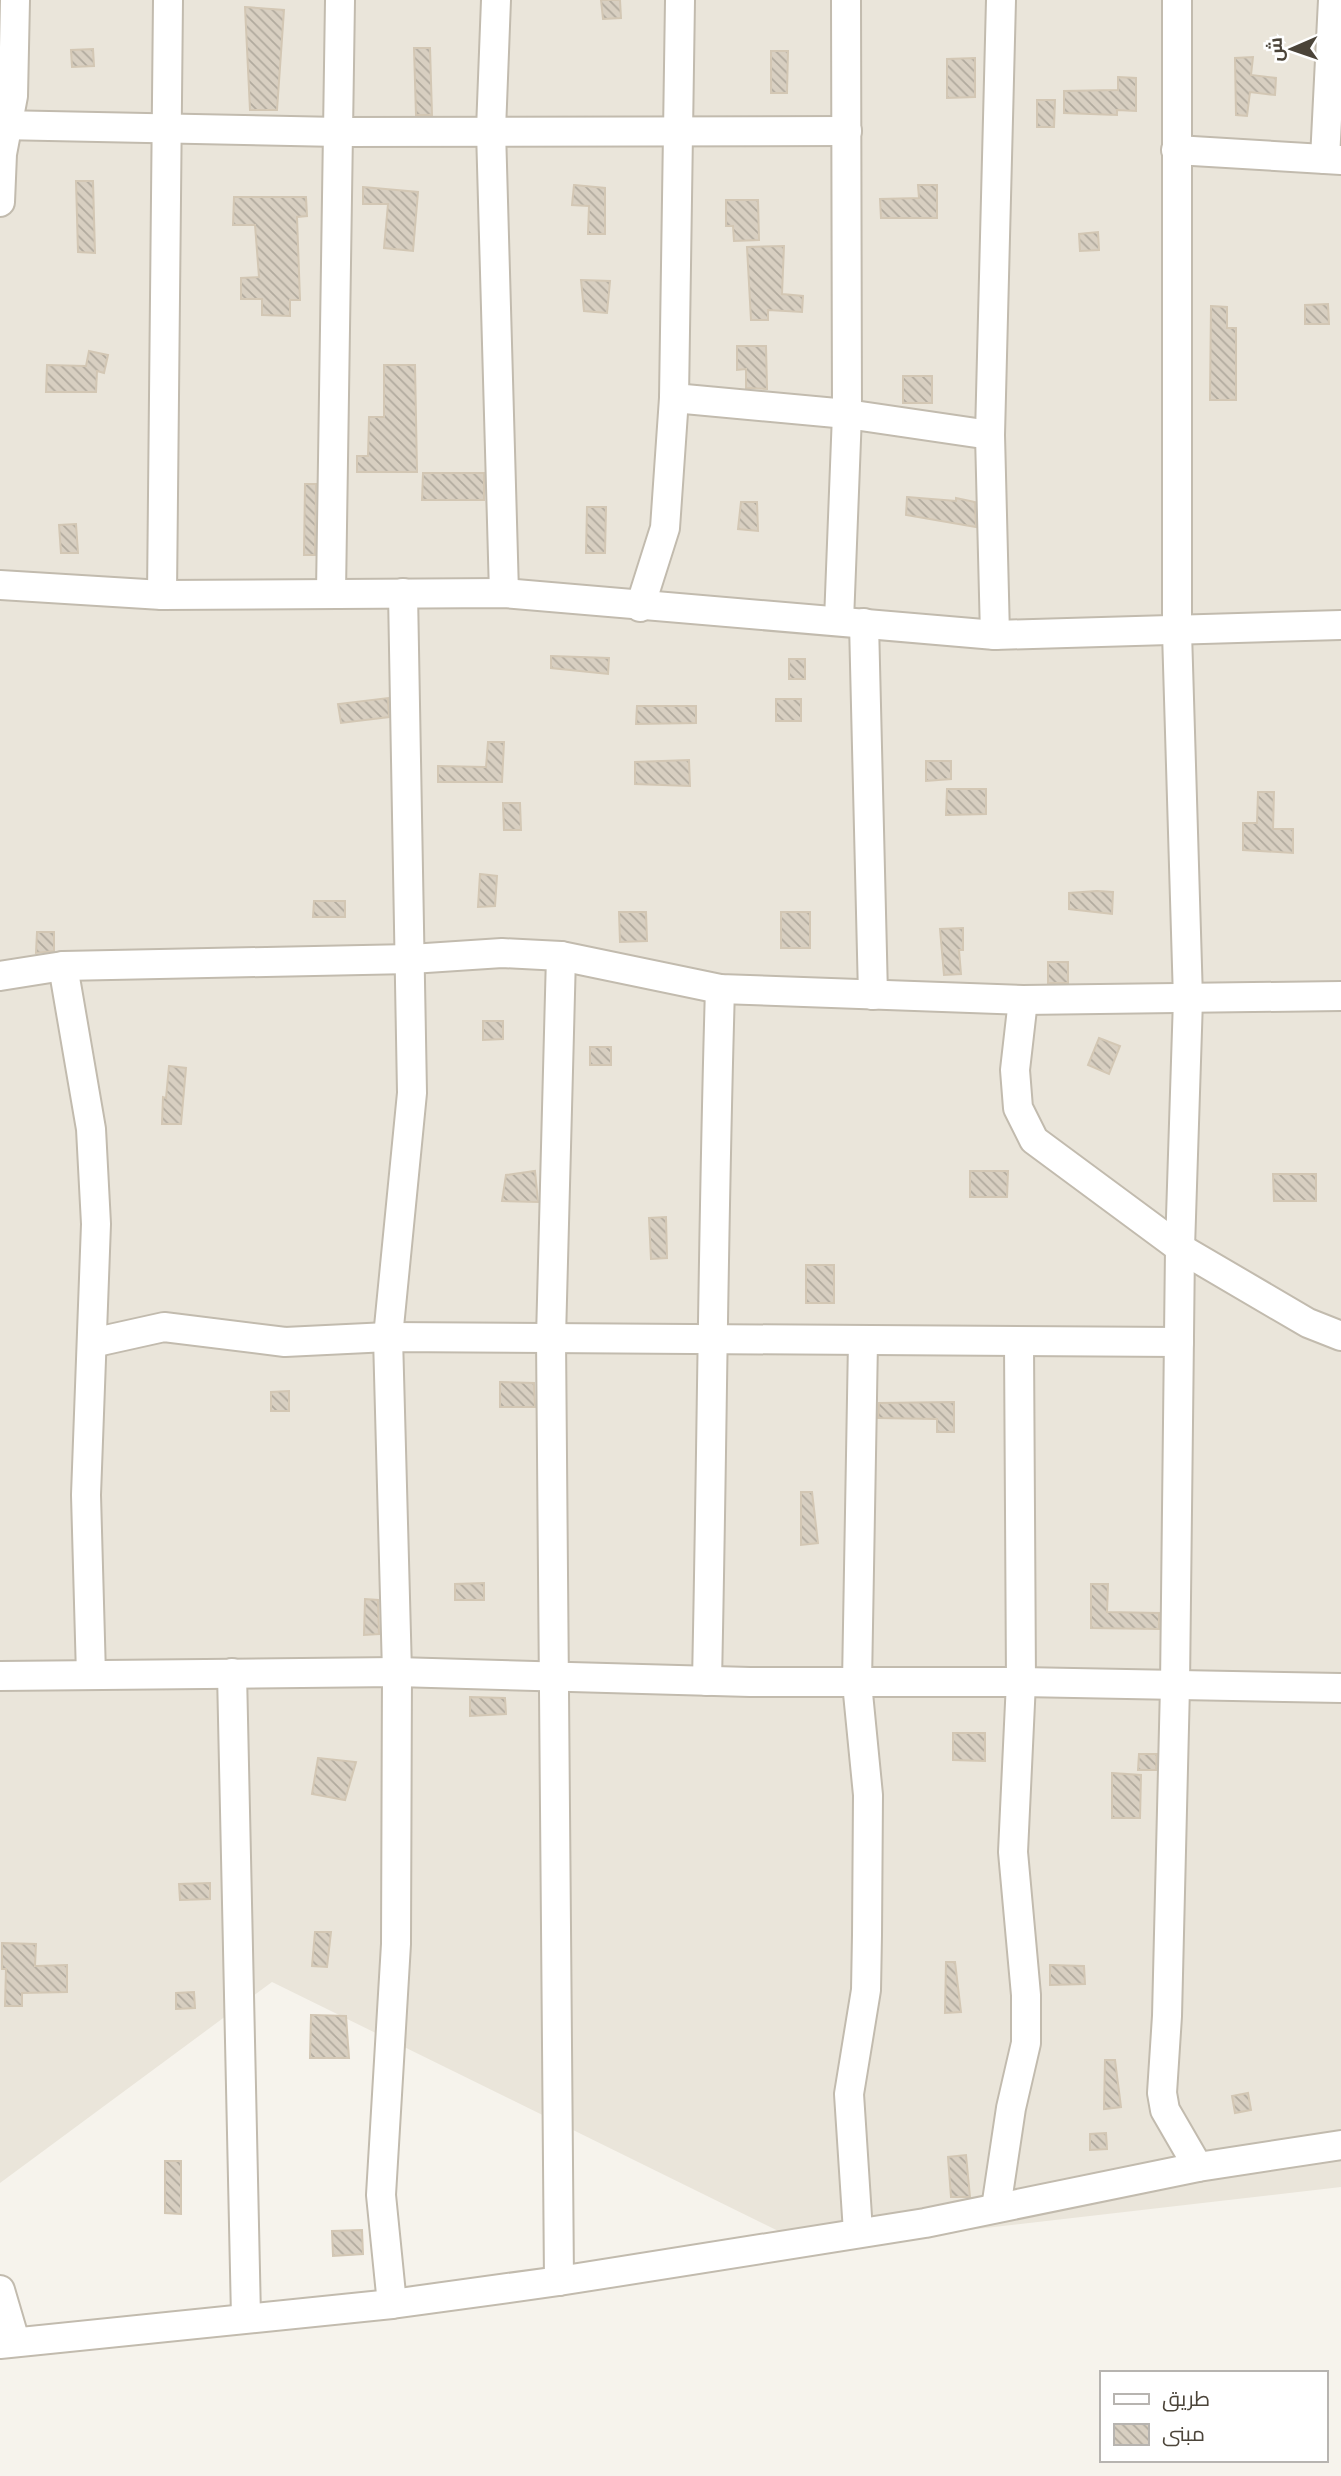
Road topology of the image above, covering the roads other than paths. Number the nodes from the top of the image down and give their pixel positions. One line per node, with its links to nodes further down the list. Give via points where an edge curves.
1 (15, 0): 10 (street, via 13,96)
2 (168, 0): 11 (street)
3 (340, 0): 15 (street)
4 (496, 0): 13 (street)
5 (680, 0): 12 (street)
6 (846, 0): 14 (street)
7 (1001, 0): 21 (street)
8 (1177, 0): 16 (street)
9 (1333, 0): 17 (street)
10 (4, 125): 11 (street); 18 (street)
11 (167, 128): 15 (street); 26 (street)
12 (679, 129): 13 (street); 14 (street); 19 (street)
13 (491, 130): 15 (street); 25 (street)
14 (847, 131): 20 (street)
15 (339, 132): 23 (street)
16 (1176, 150): 17 (street); 30 (street)
17 (1333, 160)
18 (0, 202)
19 (674, 398): 20 (street); 27 (street, via 665,528)
20 (847, 414): 21 (street); 28 (street)
21 (990, 435): 31 (street)
22 (0, 585): 26 (street)
23 (331, 592): 24 (street); 26 (street)
24 (402, 593): 25 (street); 33 (street)
25 (504, 593): 27 (street)
26 (162, 595)
27 (640, 607): 28 (street)
28 (851, 622): 31 (street); 37 (street)
29 (1341, 625): 30 (street)
30 (1177, 632): 31 (street); 39 (street)
31 (995, 635)
32 (561, 956): 33 (street, via 502,953); 36 (street); 44 (street)
33 (411, 960): 34 (street); 43 (street, via 412,1093)
34 (63, 967): 35 (street); 48 (street, via 91,1129 96,1224)
35 (0, 976)
36 (720, 989): 37 (street); 45 (street)
37 (873, 995): 40 (street)
38 (1341, 996): 39 (street)
39 (1188, 999): 40 (street); 41 (street)
40 (1023, 1000): 41 (street, via 1015,1070 1018,1108 1034,1140)
41 (1180, 1248): 42 (street, via 1308,1323); 47 (street)
42 (1341, 1336)
43 (388, 1337): 44 (street); 48 (street, via 285,1342 164,1327); 50 (street)
44 (551, 1338): 45 (street); 54 (street)
45 (714, 1338): 46 (street); 55 (street)
46 (863, 1341): 49 (street); 57 (street)
47 (1179, 1342): 49 (street); 58 (street)
48 (92, 1343): 52 (street, via 86,1494)
49 (1018, 1343): 56 (street)
50 (397, 1672): 51 (street); 54 (street); 66 (street, via 396,1944 381,2195)
51 (232, 1673): 52 (street); 67 (street)
52 (91, 1675): 53 (street)
53 (0, 1676)
54 (555, 1677): 55 (street); 64 (street)
55 (706, 1681): 57 (street)
56 (1021, 1682): 57 (street); 58 (street); 62 (street, via 1013,1852 1026,2043)
57 (858, 1683): 63 (street, via 868,1795 866,1990 849,2094)
58 (1175, 1686): 59 (street); 61 (street, via 1162,2093 1165,2110)
59 (1341, 1688)
60 (1341, 2145): 61 (street)
61 (1198, 2167): 62 (street)
62 (996, 2208): 63 (street)
63 (858, 2232): 64 (street)
64 (559, 2281): 66 (street)
65 (0, 2290): 68 (street)
66 (392, 2304): 67 (street)
67 (246, 2317): 68 (street)
68 (8, 2343)

